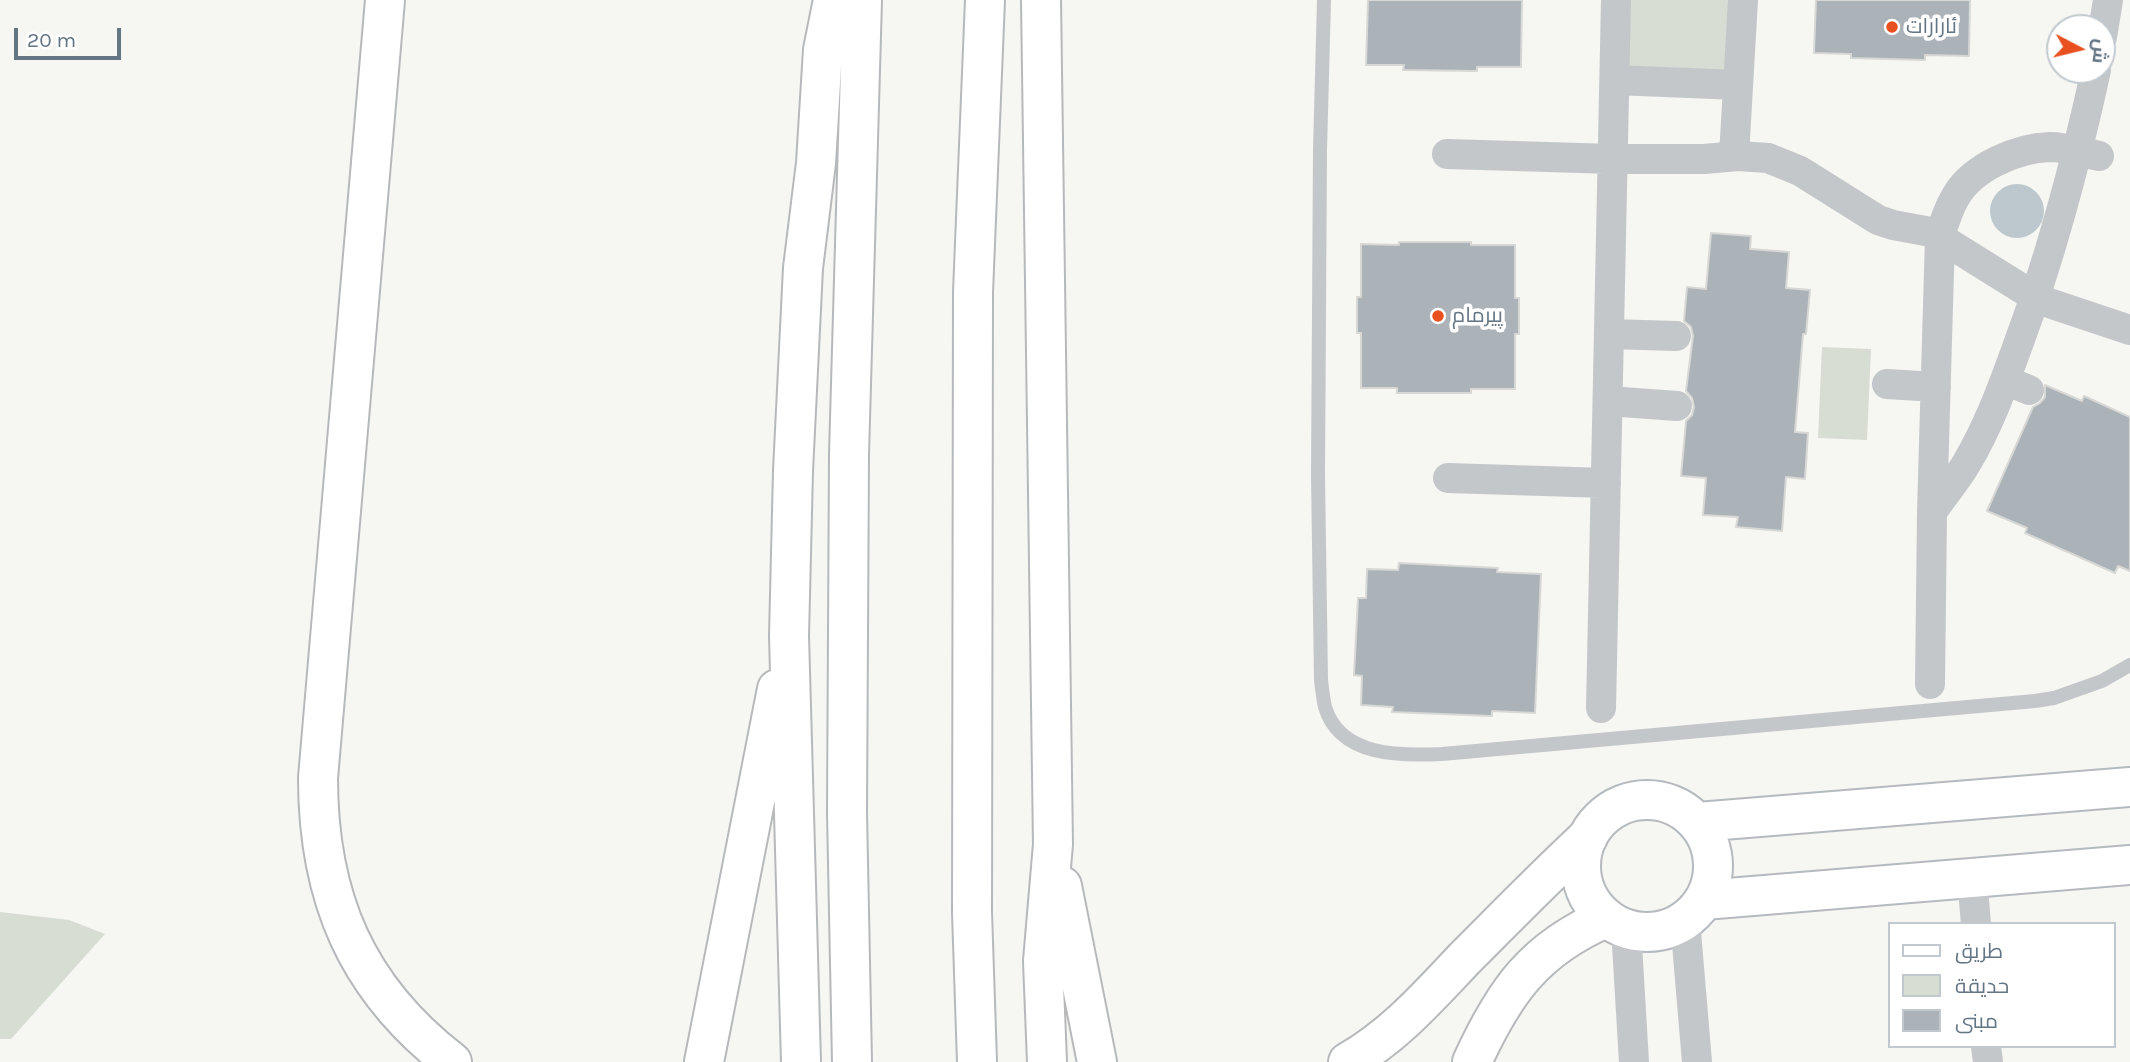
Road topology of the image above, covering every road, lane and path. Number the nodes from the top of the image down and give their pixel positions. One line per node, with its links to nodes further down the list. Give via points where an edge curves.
1 (385, 0): 41 (main road, via 318,816 331,889 359,958 403,1019)
2 (833, 0): 28 (main road, via 823,50 803,268)
3 (862, 0): 44 (main road, via 849,482 847,812)
4 (985, 0): 45 (main road, via 973,306 972,898)
5 (1041, 0): 35 (main road)
6 (1324, 0): 29 (lane, via 1321,680 1326,709 1338,729 1356,744 1398,755 1442,754 1965,709 2053,698)
7 (1616, 0): 9 (street)
8 (1743, 0): 11 (street)
9 (1615, 80): 11 (street); 15 (street)
10 (2095, 84): 13 (street)
11 (1738, 85): 14 (street)
12 (1447, 154): 15 (street)
13 (2089, 154): 16 (street, via 2049,147 2016,152 1998,161 1957,193); 17 (street)
14 (1734, 156): 15 (street); 16 (street, via 1786,164 1878,220)
15 (1614, 159): 19 (street)
16 (1940, 237): 17 (street); 22 (street)
17 (2036, 298): 18 (street); 27 (street, via 2017,385 1993,437 1966,464)
18 (2130, 330)
19 (1610, 334): 20 (street); 23 (street)
20 (1676, 337)
21 (1887, 384): 22 (street)
22 (1936, 387): 27 (street)
23 (1608, 401): 24 (street); 26 (street)
24 (1677, 406)
25 (1448, 478): 26 (street)
26 (1606, 482): 31 (street)
27 (1932, 512): 30 (street)
28 (789, 636): 42 (main road); 43 (main road)
29 (2129, 670)
30 (1930, 684)
31 (1601, 708)
32 (2130, 787): 33 (main road)
33 (1698, 822): 34 (main road, via 1666,802 1647,799 1611,810); 38 (main road, via 1709,840 1713,861 1712,881)
34 (1588, 837): 40 (main road, via 1582,858 1587,891 1594,905); 48 (main road, via 1410,1015)
35 (1054, 844): 46 (main road, via 1043,961); 47 (main road)
36 (2130, 865): 37 (main road)
37 (1972, 878): 38 (main road); 39 (street)
38 (1694, 910): 40 (main road, via 1671,928 1656,931); 51 (street)
39 (1976, 922)
40 (1616, 923): 49 (main road, via 1569,936 1523,975 1496,1014); 50 (street)
41 (452, 1062)
42 (704, 1062)
43 (801, 1062)
44 (852, 1062)
45 (977, 1062)
46 (1047, 1062)
47 (1097, 1062)
48 (1348, 1062)
49 (1472, 1062)
50 (1634, 1062)
51 (1697, 1062)

